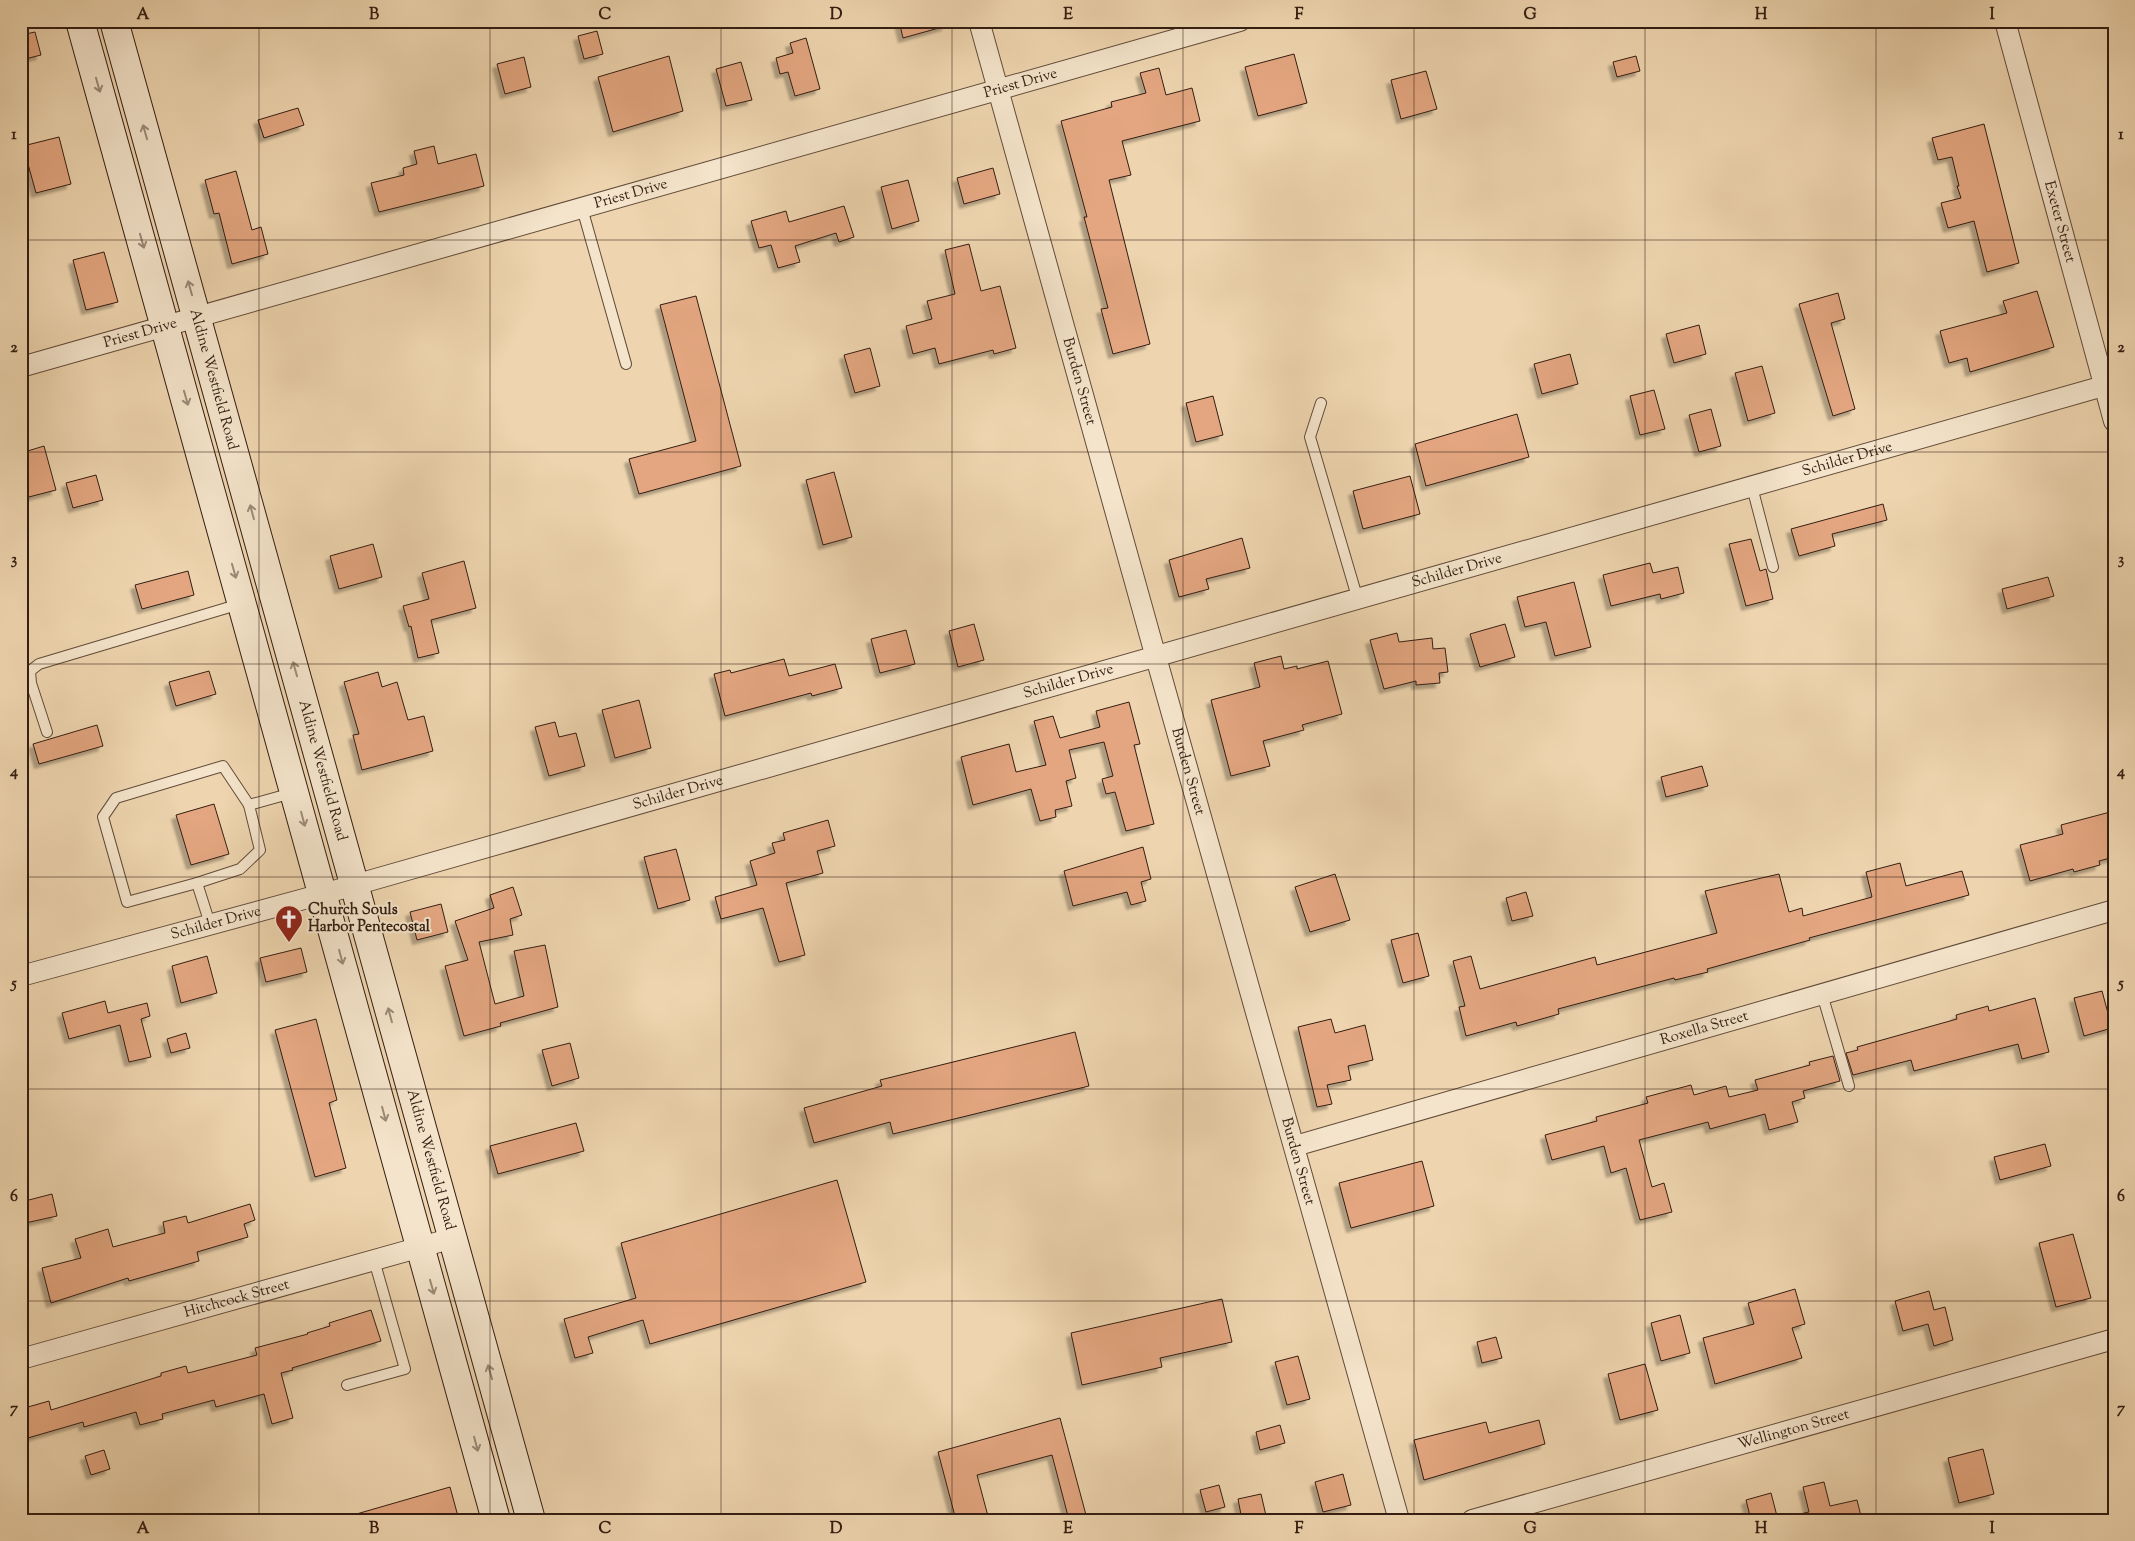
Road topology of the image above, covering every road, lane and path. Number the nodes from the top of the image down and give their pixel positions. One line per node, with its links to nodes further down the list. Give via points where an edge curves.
1 (80, 21): 7 (main road)
2 (114, 21): 6 (main road, Aldine Westfield Road)
3 (979, 21): 8 (street, Burden Street)
4 (1240, 21): 8 (street, Priest Drive)
5 (2005, 21): 14 (street, Exeter Street)
6 (121, 47): 7 (main road); 10 (main road, Aldine Westfield Road, one-way to 6)
7 (89, 56): 11 (main road, one-way to 11)
8 (998, 90): 9 (street, Priest Drive); 22 (street, Burden Street)
9 (582, 208): 10 (street, Priest Drive); 12 (lane)
10 (198, 317): 11 (street, Priest Drive); 20 (main road, Aldine Westfield Road, one-way to 10)
11 (166, 326): 13 (street, Priest Drive); 21 (main road, one-way to 21)
12 (626, 364)
13 (21, 367)
14 (2109, 385): 16 (street, Exeter Street); 17 (street, Schilder Drive)
15 (1321, 403): 19 (lane, via 1310,436)
16 (2114, 421)
17 (1752, 487): 18 (lane); 19 (street, Schilder Drive)
18 (1773, 566)
19 (1358, 600): 22 (street, Schilder Drive)
20 (278, 604): 21 (main road); 27 (main road, Aldine Westfield Road, one-way to 20)
21 (245, 608): 23 (lane, via 39,664 30,671 31,682); 24 (main road)
22 (1156, 657): 27 (street, Schilder Drive); 34 (street, Burden Street)
23 (47, 732)
24 (296, 792): 25 (lane); 28 (main road, one-way to 28)
25 (249, 805): 26 (lane, via 260,850 240,869); 26 (lane, via 223,766 116,798 104,818 127,902)
26 (197, 883): 30 (lane)
27 (355, 884): 28 (street, Schilder Drive); 35 (main road, Aldine Westfield Road, one-way to 27)
28 (324, 893): 30 (street, Schilder Drive); 36 (main road, one-way to 36)
29 (2114, 910): 32 (street, Roxella Street)
30 (210, 924): 31 (street, Schilder Drive)
31 (21, 976)
32 (1822, 994): 33 (lane); 34 (street, Roxella Street)
33 (1850, 1086)
34 (1296, 1146): 45 (street, Burden Street)
35 (452, 1238): 36 (street, Hitchcock Street); 41 (main road, Aldine Westfield Road, one-way to 35)
36 (421, 1248): 37 (street, Hitchcock Street); 42 (main road, one-way to 42)
37 (374, 1260): 39 (street, Hitchcock Street); 40 (lane, via 405,1369)
38 (2114, 1339): 46 (street, Wellington Street)
39 (21, 1359)
40 (347, 1385)
41 (500, 1408): 42 (main road); 44 (main road, Aldine Westfield Road)
42 (468, 1418): 43 (main road, one-way to 43)
43 (496, 1520)
44 (531, 1520)
45 (1399, 1520)
46 (1472, 1520)

